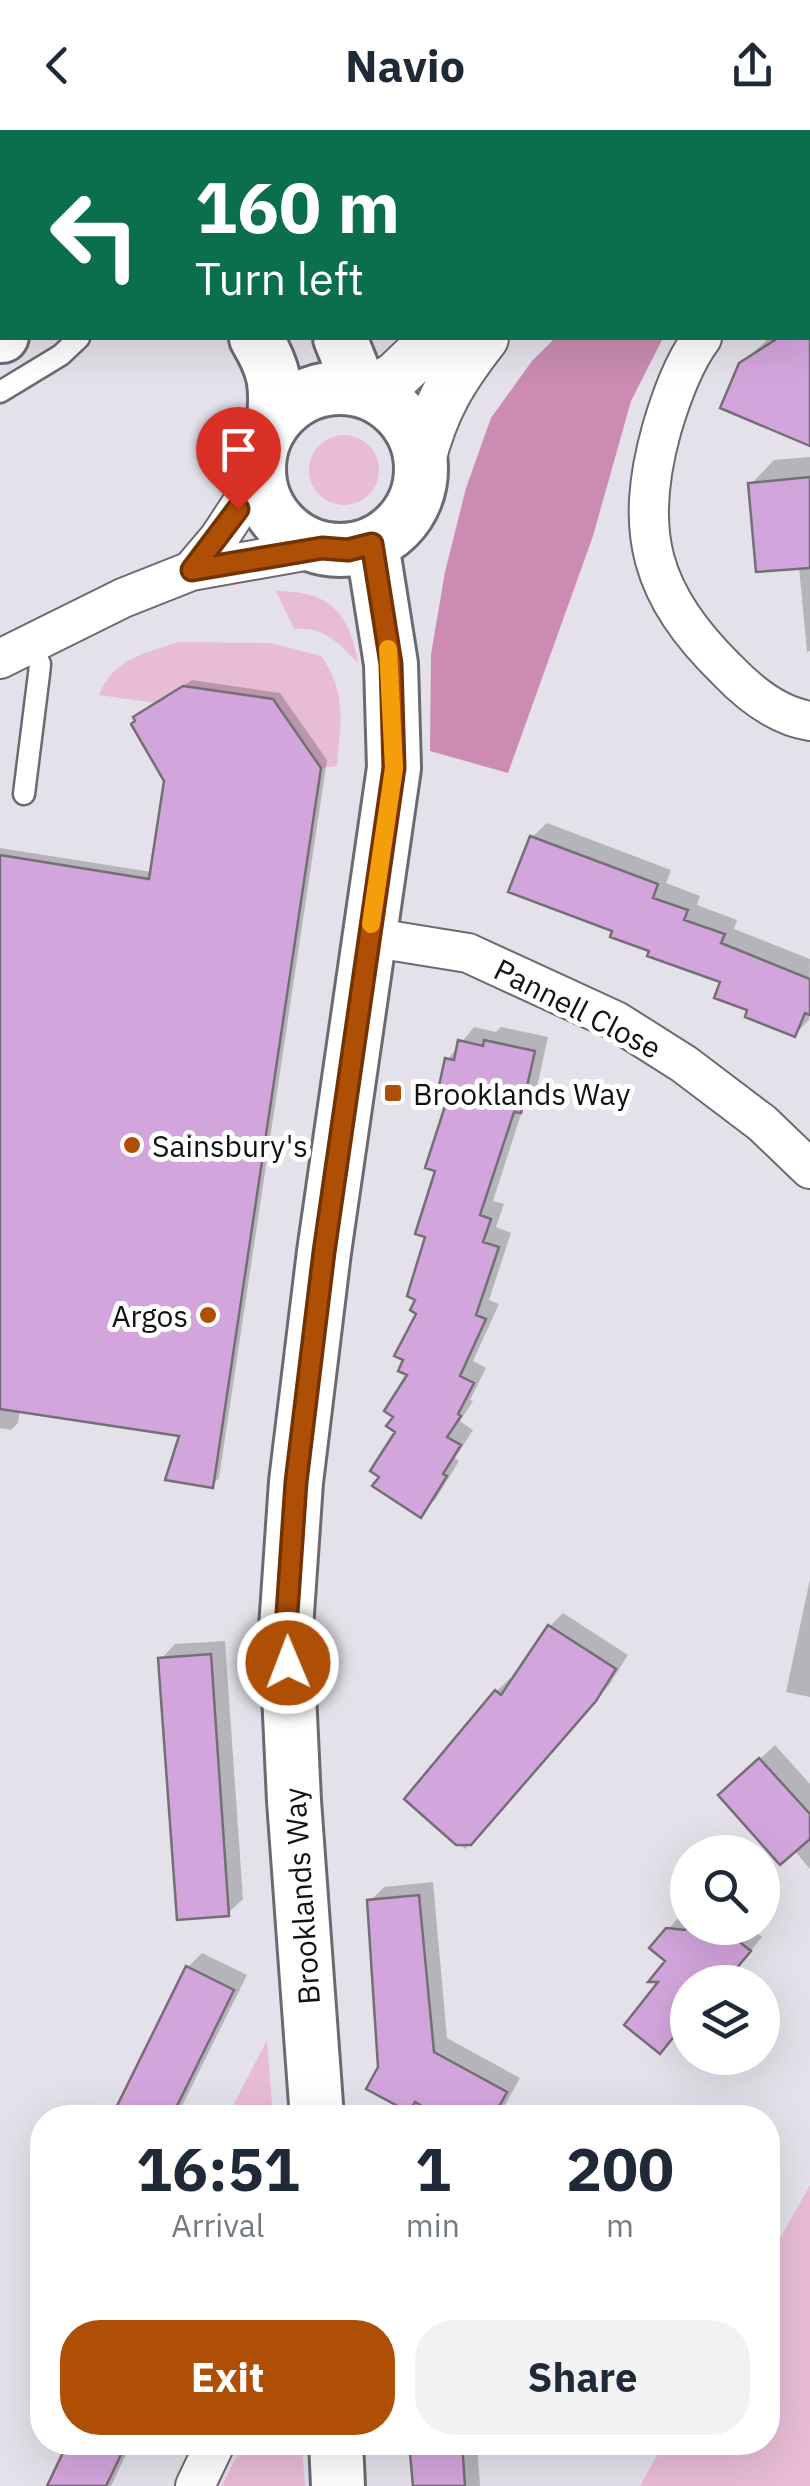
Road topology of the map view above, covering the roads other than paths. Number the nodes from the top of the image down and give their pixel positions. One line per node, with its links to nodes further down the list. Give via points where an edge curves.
1 (77, 340): 8 (lane)
2 (257, 340): 9 (main road, via 273,368)
3 (341, 340): 7 (main road)
4 (434, 340): 7 (street, via 396,376)
5 (482, 340): 10 (street, via 450,380)
6 (701, 340): 16 (street, via 670,403 651,468 648,538 662,582 714,658 770,706)
7 (365, 391): 9 (main road, via 334,386 312,392); 10 (main road, via 404,419)
8 (0, 392)
9 (274, 422): 11 (main road, via 264,440)
10 (421, 460): 12 (main road, via 411,510)
11 (259, 478): 13 (main road, via 279,523); 14 (street)
12 (372, 544): 13 (main road); 18 (main road, Brooklands Way, via 391,664 394,768)
13 (322, 548): 14 (street)
14 (192, 570): 15 (street)
15 (16, 652): 17 (lane, via 40,664)
16 (810, 721)
17 (24, 794)
18 (369, 936): 19 (street, Pannell Close, via 468,952 616,1021 684,1064); 20 (main road, Brooklands Way, via 296,1482 286,1628)
19 (810, 1169)
20 (316, 2105)
21 (210, 2455): 23 (street)
22 (337, 2455): 24 (main road)
23 (194, 2486)
24 (338, 2486)

